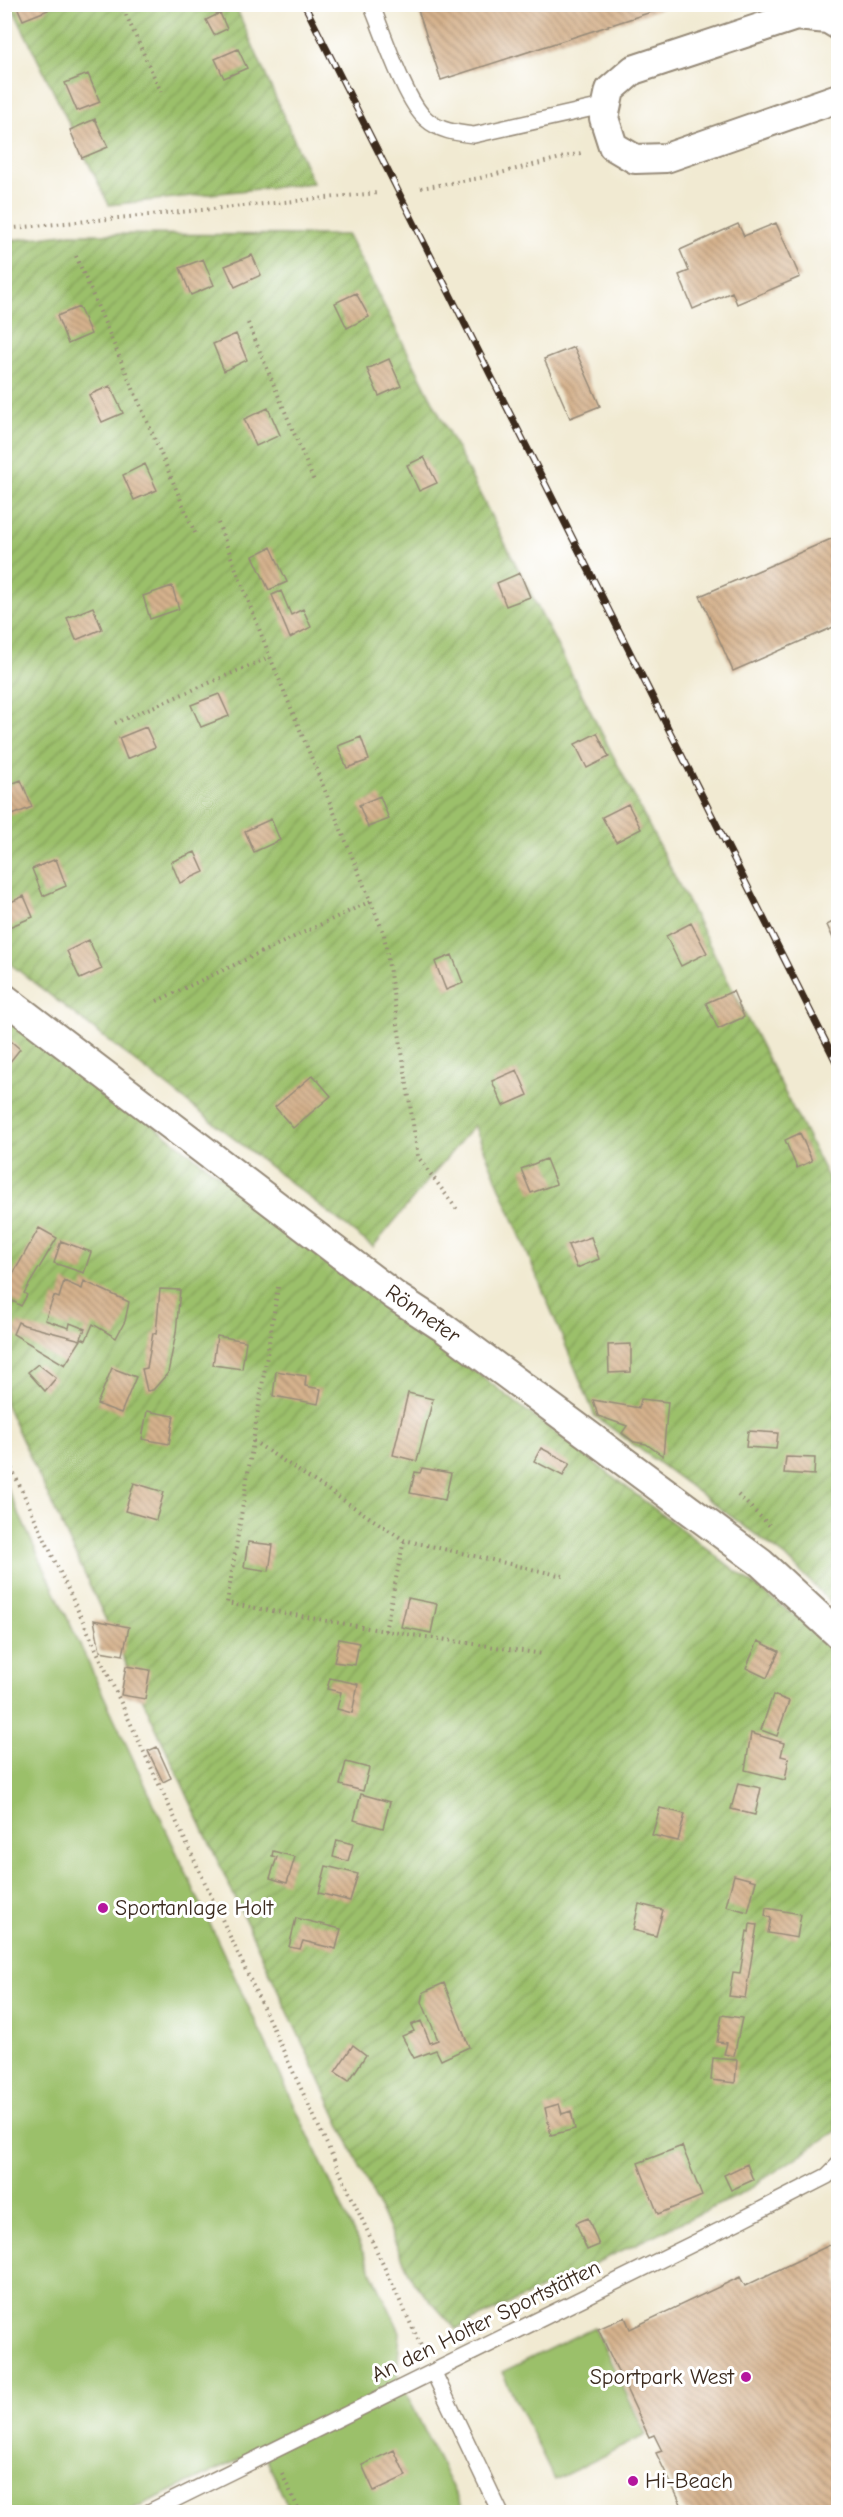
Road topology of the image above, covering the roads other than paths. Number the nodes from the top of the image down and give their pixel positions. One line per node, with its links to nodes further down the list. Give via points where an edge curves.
1 (371, 4): 4 (lane, via 412,98 424,118 435,126 474,135)
2 (838, 25): 4 (street, via 828,19 796,16 633,70 610,90)
3 (838, 98): 4 (street, via 666,158 635,159 613,146 604,118)
4 (607, 105)
5 (4, 998): 6 (street, Rönneter, via 395,1296 444,1328 761,1563)
6 (838, 1634)
7 (838, 2165): 8 (lane, An den Holter Sportstätten, via 827,2176)
8 (434, 2373): 9 (lane, An den Holter Sportstätten); 10 (lane)
9 (149, 2512)
10 (500, 2512)

